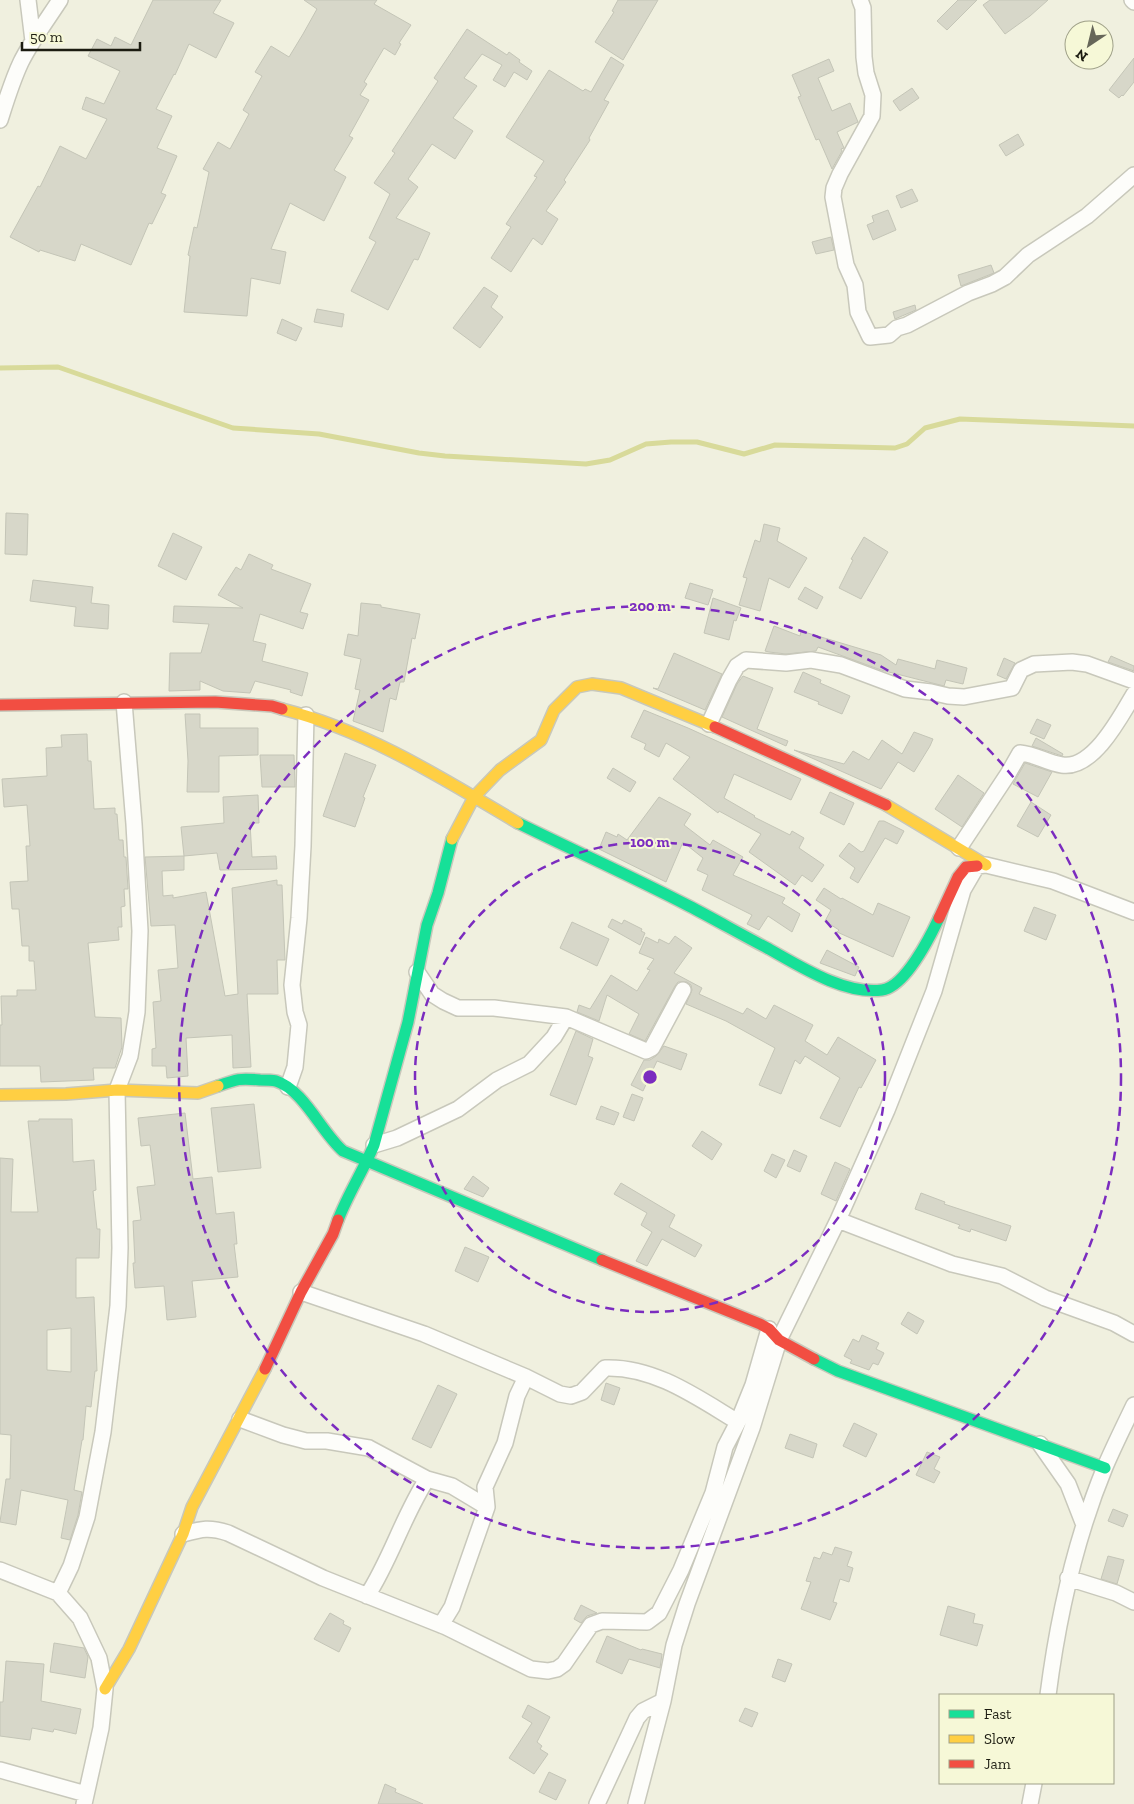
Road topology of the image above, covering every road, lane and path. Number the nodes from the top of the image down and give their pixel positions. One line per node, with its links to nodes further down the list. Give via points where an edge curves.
1 (28, 0): 4 (street)
2 (60, 0): 4 (street)
3 (860, 0): 6 (street, via 865,65 873,95 873,111 834,188 833,197 846,265 855,284 858,312 870,337 889,334 1005,277 1028,255 1087,216)
4 (33, 41): 5 (street, via 12,83)
5 (0, 120)
6 (1134, 174)
7 (1134, 681): 12 (street, via 1087,664 1034,664 1021,670 1012,688 964,697 905,689 841,665 811,660 786,663 746,660 737,666)
8 (1134, 694): 14 (street, via 1113,730 1090,754 1074,764 1062,765 1020,753)
9 (124, 702): 10 (street); 11 (street, via 252,704); 21 (street, via 140,931 137,1012 130,1056)
10 (0, 705)
11 (306, 715): 13 (street, via 374,742); 20 (street, via 303,846 292,985 299,1025 295,1067)
12 (709, 724): 13 (street, via 621,688 592,684 577,687 554,710 541,740 500,770); 14 (street, via 887,806)
13 (474, 797): 15 (street, via 547,838 689,906 809,972 862,990 884,990 905,976 932,935 958,878 966,867); 17 (street, via 450,843)
14 (960, 848): 15 (street)
15 (982, 865): 16 (street, via 1053,881); 25 (street, via 963,890 930,1000 887,1110)
16 (1134, 912)
17 (417, 972): 19 (street, via 432,994 458,1008 494,1008); 23 (street, via 408,1022)
18 (683, 990): 19 (street, via 652,1048 646,1051)
19 (566, 1016): 23 (street, via 554,1037 529,1064 497,1080 458,1109 397,1138)
20 (288, 1086): 21 (street, via 275,1081 239,1078 198,1093); 24 (street, via 334,1143)
21 (117, 1090): 22 (street); 41 (street, via 120,1248 112,1358 103,1432 87,1517 71,1566)
22 (0, 1095)
23 (374, 1145): 24 (street)
24 (367, 1162): 26 (street); 28 (street, via 760,1324)
25 (838, 1220): 27 (street, via 952,1264 1002,1276 1045,1298 1114,1323); 28 (street)
26 (301, 1292): 29 (street, via 424,1334); 31 (street)
27 (1134, 1334)
28 (774, 1335): 32 (street); 33 (street, via 838,1371); 47 (street, via 752,1428 686,1604)
29 (526, 1377): 32 (street, via 571,1396 582,1392 606,1368 642,1371 691,1394); 36 (street, via 517,1396 505,1443 485,1486)
30 (1134, 1405): 34 (street)
31 (240, 1419): 35 (street, via 283,1436 369,1448); 38 (street, via 192,1507)
32 (738, 1422): 44 (street, via 725,1447 713,1493 681,1570 659,1613 646,1622 602,1621 591,1625 564,1664 548,1672 531,1669)
33 (1040, 1444): 34 (street); 37 (street, via 1068,1484)
34 (1105, 1468): 37 (street)
35 (426, 1479): 36 (street, via 452,1486); 42 (street, via 381,1575)
36 (487, 1507): 44 (street, via 452,1607)
37 (1084, 1525): 40 (street)
38 (183, 1534): 42 (street, via 212,1528 228,1533); 45 (street, via 129,1649)
39 (0, 1570): 41 (street)
40 (1068, 1578): 43 (street); 46 (street)
41 (58, 1593): 45 (street, via 90,1635 99,1658)
42 (367, 1596): 44 (street)
43 (1134, 1602)
44 (441, 1625)
45 (105, 1689): 50 (street, via 101,1728)
46 (1048, 1694)
47 (663, 1701): 51 (street, via 643,1711 637,1718); 52 (street)
48 (0, 1770): 50 (street)
49 (1034, 1784): 53 (street)
50 (85, 1799)
51 (597, 1804)
52 (636, 1804)
53 (1030, 1804)

